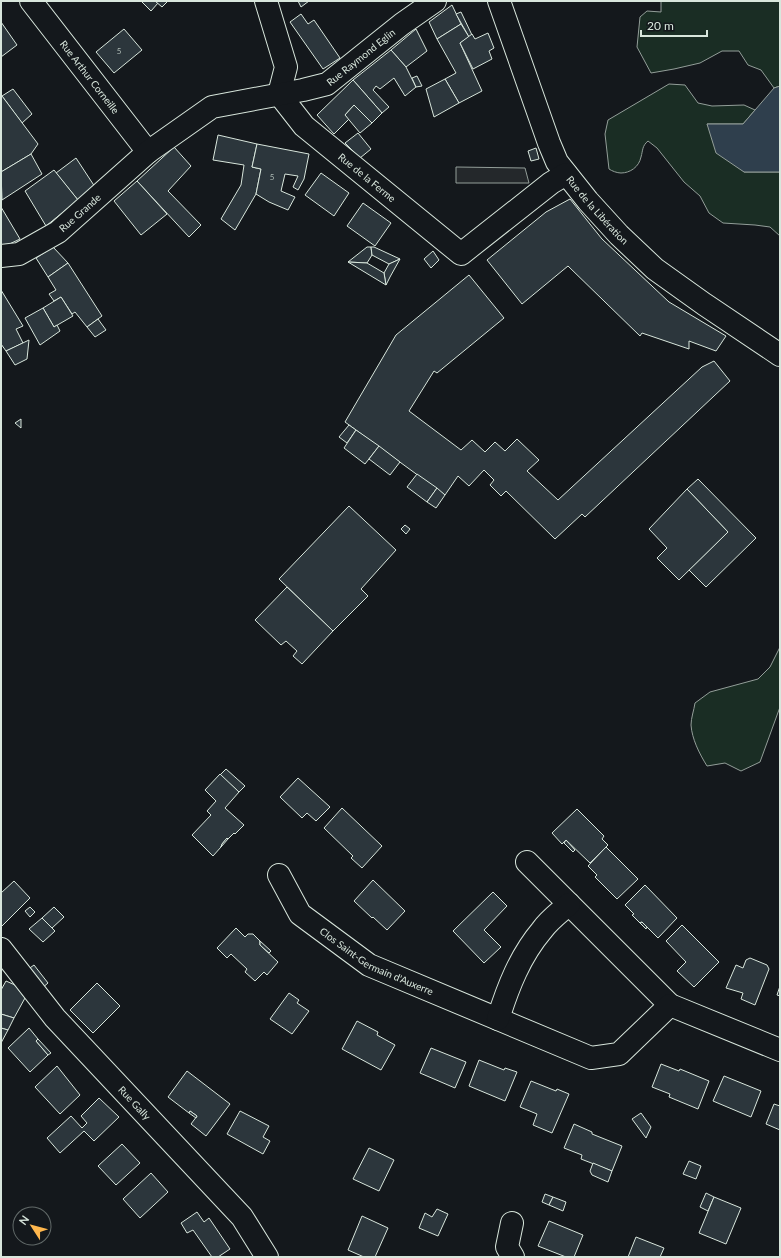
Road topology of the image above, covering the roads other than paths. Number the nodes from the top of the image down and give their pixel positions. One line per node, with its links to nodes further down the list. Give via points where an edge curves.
1 (31, 1): 6 (street, Rue Arthur Corneille)
2 (266, 1): 5 (street, via 286,67)
3 (435, 1): 5 (street, Rue Raymond Eglin, via 327,84)
4 (499, 1): 7 (street, Rue de la Libération, via 549,143 557,162)
5 (279, 94): 6 (street, Rue Raymond Eglin, via 212,107); 7 (street, Rue de la Ferme, via 304,126 461,254)
6 (148, 152): 8 (street, Rue Grande, via 58,232 19,254)
7 (566, 174): 9 (street, Rue de la Libération, via 619,235 655,269)
8 (1, 256)
9 (780, 355)
10 (527, 862): 12 (street)
11 (279, 875): 15 (street, Clos Saint-Germain d'Auxerre, via 300,914 369,965)
12 (569, 904): 14 (street); 15 (street, via 542,929 522,958 508,988)
13 (1, 950): 18 (street, Rue Gally, via 55,1018 242,1217)
14 (670, 1005): 15 (street, Clos Saint-Germain d'Auxerre, via 619,1054 591,1058); 16 (street)
15 (498, 1019)
16 (780, 1050)
17 (512, 1222): 19 (street, via 507,1247)
18 (267, 1257)
19 (513, 1257)

